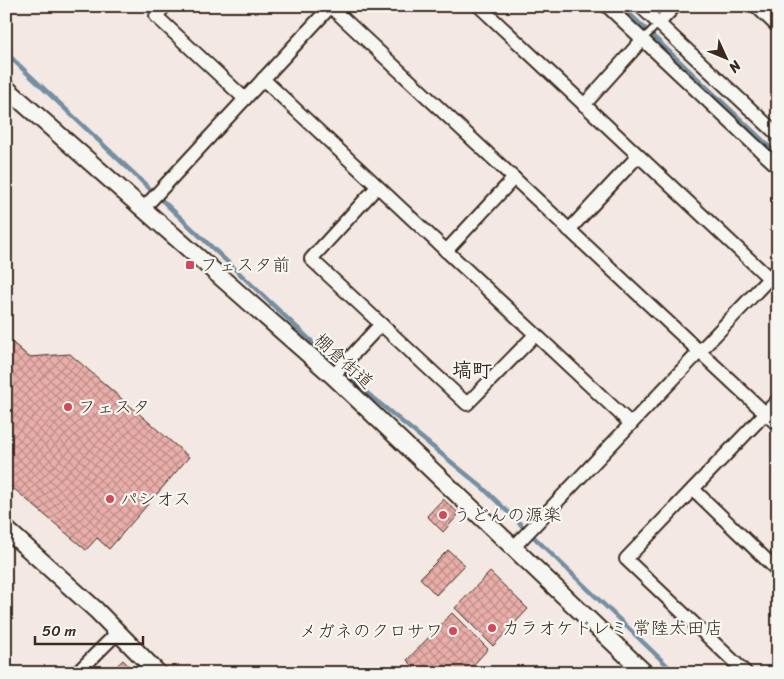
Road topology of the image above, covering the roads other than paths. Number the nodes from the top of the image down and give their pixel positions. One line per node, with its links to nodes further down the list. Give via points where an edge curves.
1 (165, 6): 13 (street, via 156,16)
2 (479, 6): 14 (street)
3 (607, 6): 10 (street)
4 (640, 6): 8 (street)
5 (675, 6): 8 (street)
6 (756, 6): 9 (street)
7 (331, 7): 11 (street); 18 (street)
8 (659, 23): 10 (lane); 15 (street)
9 (778, 27)
10 (643, 40): 14 (street); 17 (street)
11 (263, 80): 13 (street); 19 (street)
12 (6, 88): 20 (street, 棚倉街道)
13 (245, 99): 20 (street)
14 (584, 105): 16 (street)
15 (778, 135)
16 (638, 156): 21 (street); 23 (street)
17 (778, 167)
18 (514, 178): 21 (street); 22 (street)
19 (377, 187): 22 (street); 24 (street, via 312,259)
20 (143, 209): 27 (street, 棚倉街道)
21 (569, 230): 26 (street)
22 (446, 251): 25 (street)
23 (773, 274): 26 (street)
24 (381, 324): 25 (street, via 467,404); 27 (street)
25 (534, 335): 30 (street)
26 (698, 353): 29 (street); 30 (street)
27 (333, 376): 34 (street, 棚倉街道)
28 (778, 400): 29 (street)
29 (765, 413): 31 (street); 32 (street)
30 (631, 424): 34 (street)
31 (778, 425)
32 (694, 489): 35 (street); 40 (street, via 626,559)
33 (6, 529): 36 (street)
34 (513, 548): 39 (street, 棚倉街道)
35 (778, 570)
36 (118, 632): 37 (street); 38 (street)
37 (77, 673)
38 (158, 673)
39 (645, 673)
40 (746, 673)

